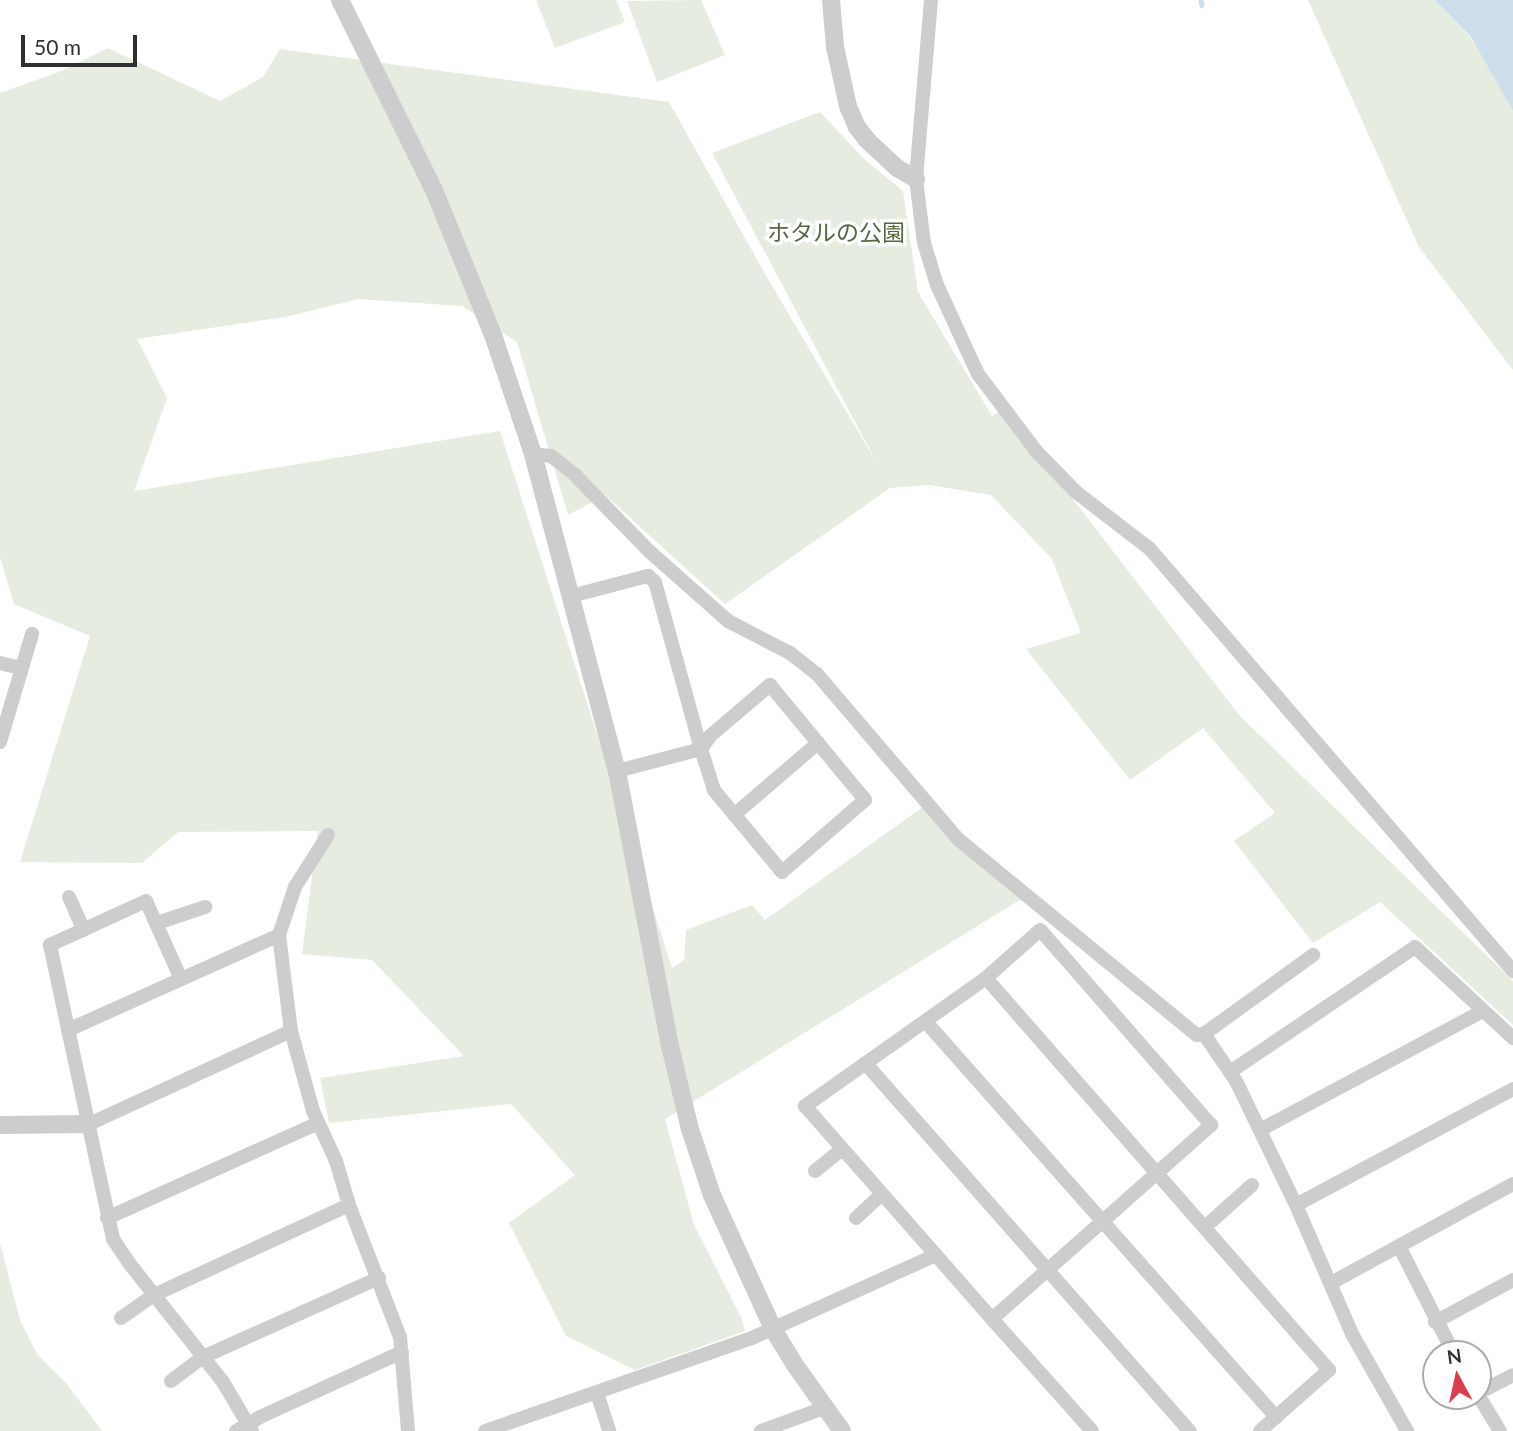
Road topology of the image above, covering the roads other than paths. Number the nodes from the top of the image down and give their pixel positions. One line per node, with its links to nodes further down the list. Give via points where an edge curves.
1 (341, 0): 5 (street, via 434,190 495,338)
2 (831, 0): 4 (street, via 835,47 857,127 897,168)
3 (931, 0): 4 (street)
4 (916, 179): 22 (street, via 924,243 937,285 978,374 1000,406 1076,492 1150,549 1420,856)
5 (533, 454): 6 (street); 29 (street, via 551,456 575,475 649,551 728,621 790,653 817,674 958,839 1197,1035)
6 (571, 596): 12 (street, via 648,576 655,582); 13 (street)
7 (32, 634): 9 (street)
8 (0, 663): 9 (street)
9 (20, 668): 10 (street)
10 (0, 742)
11 (818, 743): 12 (street, via 770,685); 14 (street); 14 (street, via 865,800 782,872)
12 (701, 748): 13 (street); 14 (street, via 714,790)
13 (617, 771): 60 (street, via 690,1129 734,1248)
14 (734, 815)
15 (328, 835): 20 (street, via 295,887)
16 (69, 897): 19 (street)
17 (205, 906): 18 (street)
18 (157, 923): 19 (street, via 146,901); 24 (street)
19 (84, 930): 27 (street, via 50,945)
20 (279, 935): 24 (street); 28 (street)
21 (1314, 955): 29 (street)
22 (1513, 971)
23 (986, 978): 26 (street); 40 (street); 40 (street, via 1040,930 1211,1125)
24 (181, 979): 27 (street)
25 (1483, 1011): 30 (street); 32 (street, via 1415,947); 37 (street)
26 (926, 1022): 31 (street); 48 (street)
27 (68, 1030): 35 (street)
28 (290, 1031): 34 (street); 35 (street)
29 (1204, 1034): 32 (street)
30 (1513, 1038)
31 (866, 1064): 38 (street, via 805,1106); 52 (street)
32 (1230, 1072): 37 (street)
33 (1513, 1088): 45 (street)
34 (318, 1123): 44 (street, via 337,1161); 47 (street)
35 (89, 1124): 36 (street); 47 (street)
36 (0, 1125)
37 (1260, 1130): 45 (street)
38 (842, 1149): 39 (street); 43 (street)
39 (814, 1171)
40 (1156, 1172): 48 (street); 49 (street)
41 (1513, 1184): 50 (street)
42 (1252, 1185): 49 (street)
43 (882, 1194): 46 (street); 51 (street)
44 (349, 1205): 53 (street); 56 (street)
45 (1296, 1205): 55 (street)
46 (856, 1218)
47 (107, 1219): 56 (street, via 113,1239)
48 (1102, 1221): 52 (street); 70 (street)
49 (1205, 1227): 70 (street, via 1329,1370)
50 (1399, 1246): 55 (street); 59 (street)
51 (936, 1255): 58 (street); 60 (street)
52 (1048, 1269): 58 (street); 78 (street)
53 (379, 1278): 62 (street); 63 (street)
54 (1513, 1280): 59 (street)
55 (1331, 1283): 80 (street, via 1352,1334)
56 (154, 1295): 57 (street); 63 (street)
57 (121, 1318)
58 (992, 1319): 77 (street)
59 (1435, 1322): 61 (street)
60 (774, 1329): 67 (street); 68 (street)
61 (1446, 1340)
62 (402, 1352): 71 (street); 73 (street)
63 (203, 1357): 65 (street); 71 (street, via 223,1382)
64 (1513, 1374): 66 (street)
65 (171, 1381)
66 (1492, 1386)
67 (597, 1392): 74 (street); 75 (street)
68 (824, 1408): 72 (street); 76 (street)
69 (1488, 1410): 81 (street)
70 (1276, 1416): 79 (street)
71 (245, 1429)
72 (765, 1430)
73 (408, 1431)
74 (485, 1431)
75 (608, 1431)
76 (842, 1431)
77 (1092, 1431)
78 (1190, 1431)
79 (1260, 1431)
80 (1407, 1431)
81 (1500, 1431)

